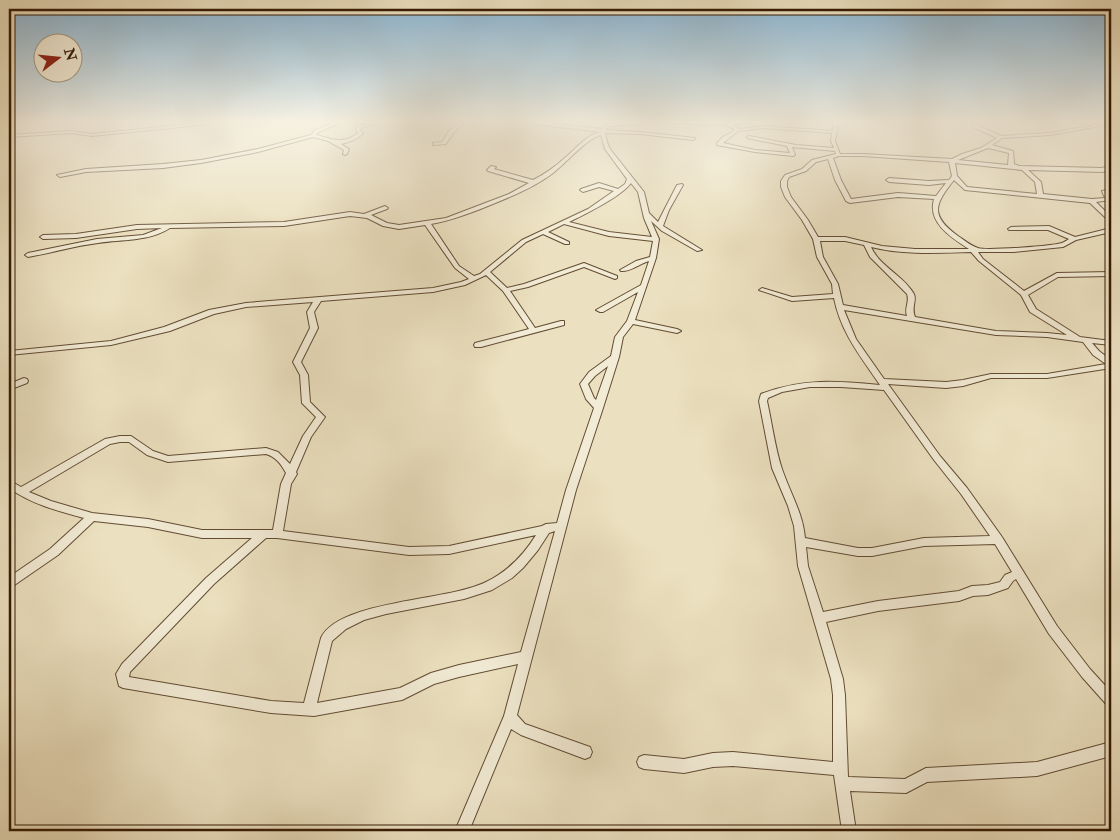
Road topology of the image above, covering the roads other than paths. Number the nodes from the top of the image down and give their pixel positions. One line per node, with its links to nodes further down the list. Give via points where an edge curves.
1 (191, 161): 13 (street, via 82,170)
2 (564, 161): 17 (street)
3 (617, 161): 14 (street)
4 (814, 161): 40 (street, via 804,170 787,176 784,181 788,197)
5 (836, 161): 23 (street, via 838,180 850,201 898,195)
6 (952, 161): 15 (street)
7 (954, 161): 11 (street)
8 (1010, 161): 11 (street)
9 (1111, 166): 12 (street, via 1103,170)
10 (493, 167): 17 (street, via 490,170)
11 (1014, 167): 12 (street)
12 (1022, 168): 22 (street, via 1038,182)
13 (60, 175)
14 (630, 179): 20 (street, via 627,186); 26 (street, via 641,192)
15 (953, 179): 16 (street, via 929,183); 22 (street, via 965,188); 23 (street)
16 (889, 180)
17 (533, 182): 30 (street, via 456,218)
18 (680, 185): 32 (street)
19 (583, 190): 20 (street, via 599,185)
20 (619, 191): 29 (street, via 590,210)
21 (1105, 191): 24 (street, via 1108,200)
22 (1040, 195): 24 (street)
23 (938, 198): 45 (street, via 936,217)
24 (1092, 201): 28 (street)
25 (385, 208): 27 (street)
26 (645, 212): 32 (street); 39 (street)
27 (366, 215): 30 (street, via 385,225); 31 (street, via 344,214 267,225)
28 (1111, 220)
29 (563, 222): 36 (street); 39 (street, via 634,239)
30 (427, 223): 52 (street, via 457,267)
31 (170, 225): 37 (street); 46 (street, via 160,232 140,237 96,241)
32 (660, 226): 44 (street)
33 (82, 228): 37 (street)
34 (1011, 229): 41 (street, via 1052,229)
35 (1111, 230): 41 (street)
36 (543, 232): 42 (street); 49 (street, via 520,244)
37 (91, 233): 38 (street)
38 (43, 237)
39 (656, 239): 47 (street)
40 (816, 239): 43 (street); 57 (street, via 820,257)
41 (1074, 239): 45 (street, via 1055,246)
42 (567, 243)
43 (866, 243): 45 (street, via 907,251); 61 (street, via 870,252 911,296)
44 (699, 250)
45 (974, 250): 56 (street, via 981,260)
46 (28, 254)
47 (653, 258): 48 (street); 53 (street)
48 (623, 270)
49 (487, 272): 52 (street); 54 (street)
50 (1111, 274): 56 (street, via 1057,275)
51 (616, 276): 54 (street, via 584,265)
52 (474, 279): 58 (street, via 433,290)
53 (643, 286): 60 (street); 62 (street)
54 (506, 290): 64 (street)
55 (762, 290): 57 (street, via 792,299)
56 (1024, 294): 66 (street, via 1033,310)
57 (838, 296): 59 (street)
58 (318, 300): 69 (street, via 225,309 167,329 111,343); 76 (street, via 310,314 314,328 297,362 304,375 306,403 321,417 306,436)
59 (840, 307): 61 (street); 73 (street, via 845,327)
60 (600, 310)
61 (912, 320): 66 (street, via 996,333 1048,335)
62 (631, 321): 65 (street); 70 (street, via 619,337)
63 (560, 323): 64 (street)
64 (534, 331): 68 (street)
65 (677, 331)
66 (1084, 341): 67 (street); 71 (street)
67 (1111, 343)
68 (478, 345)
69 (9, 353)
70 (615, 356): 75 (street); 75 (street, via 584,384)
71 (1111, 365): 73 (street, via 1047,376 991,376 946,385)
72 (24, 381): 74 (street)
73 (885, 384): 83 (street); 84 (street, via 812,383 787,387 764,396 763,405 775,460 797,518)
74 (9, 387)
75 (598, 408): 80 (street)
76 (292, 474): 78 (street, via 274,452 168,459 150,453 131,439 120,438 108,441); 82 (street)
77 (9, 483): 78 (street)
78 (22, 492): 79 (street, via 48,504)
79 (92, 517): 82 (street, via 148,523 202,534); 86 (street, via 54,552)
80 (561, 526): 81 (street); 88 (street)
81 (546, 528): 82 (street, via 449,550 423,551); 90 (street, via 518,566 491,586 459,597 353,618 334,630 327,638)
82 (271, 534): 90 (street, via 198,592 126,668 122,679 123,682 162,690)
83 (998, 540): 84 (street, via 924,542 872,552); 85 (street)
84 (802, 542): 87 (street, via 803,566)
85 (1019, 573): 87 (street, via 1004,585 988,590); 89 (street, via 1053,630)
86 (9, 583)
87 (820, 618): 95 (street, via 837,679)
88 (526, 657): 90 (street, via 432,679 402,694); 91 (street)
89 (1111, 701)
90 (309, 710)
91 (510, 716): 93 (street, via 521,728); 97 (street)
92 (1111, 749): 96 (street, via 1037,769 926,775 906,786)
93 (585, 752)
94 (644, 762): 95 (street, via 684,766 733,759)
95 (840, 769): 96 (street)
96 (842, 784): 98 (street)
97 (462, 831)
98 (848, 831)

